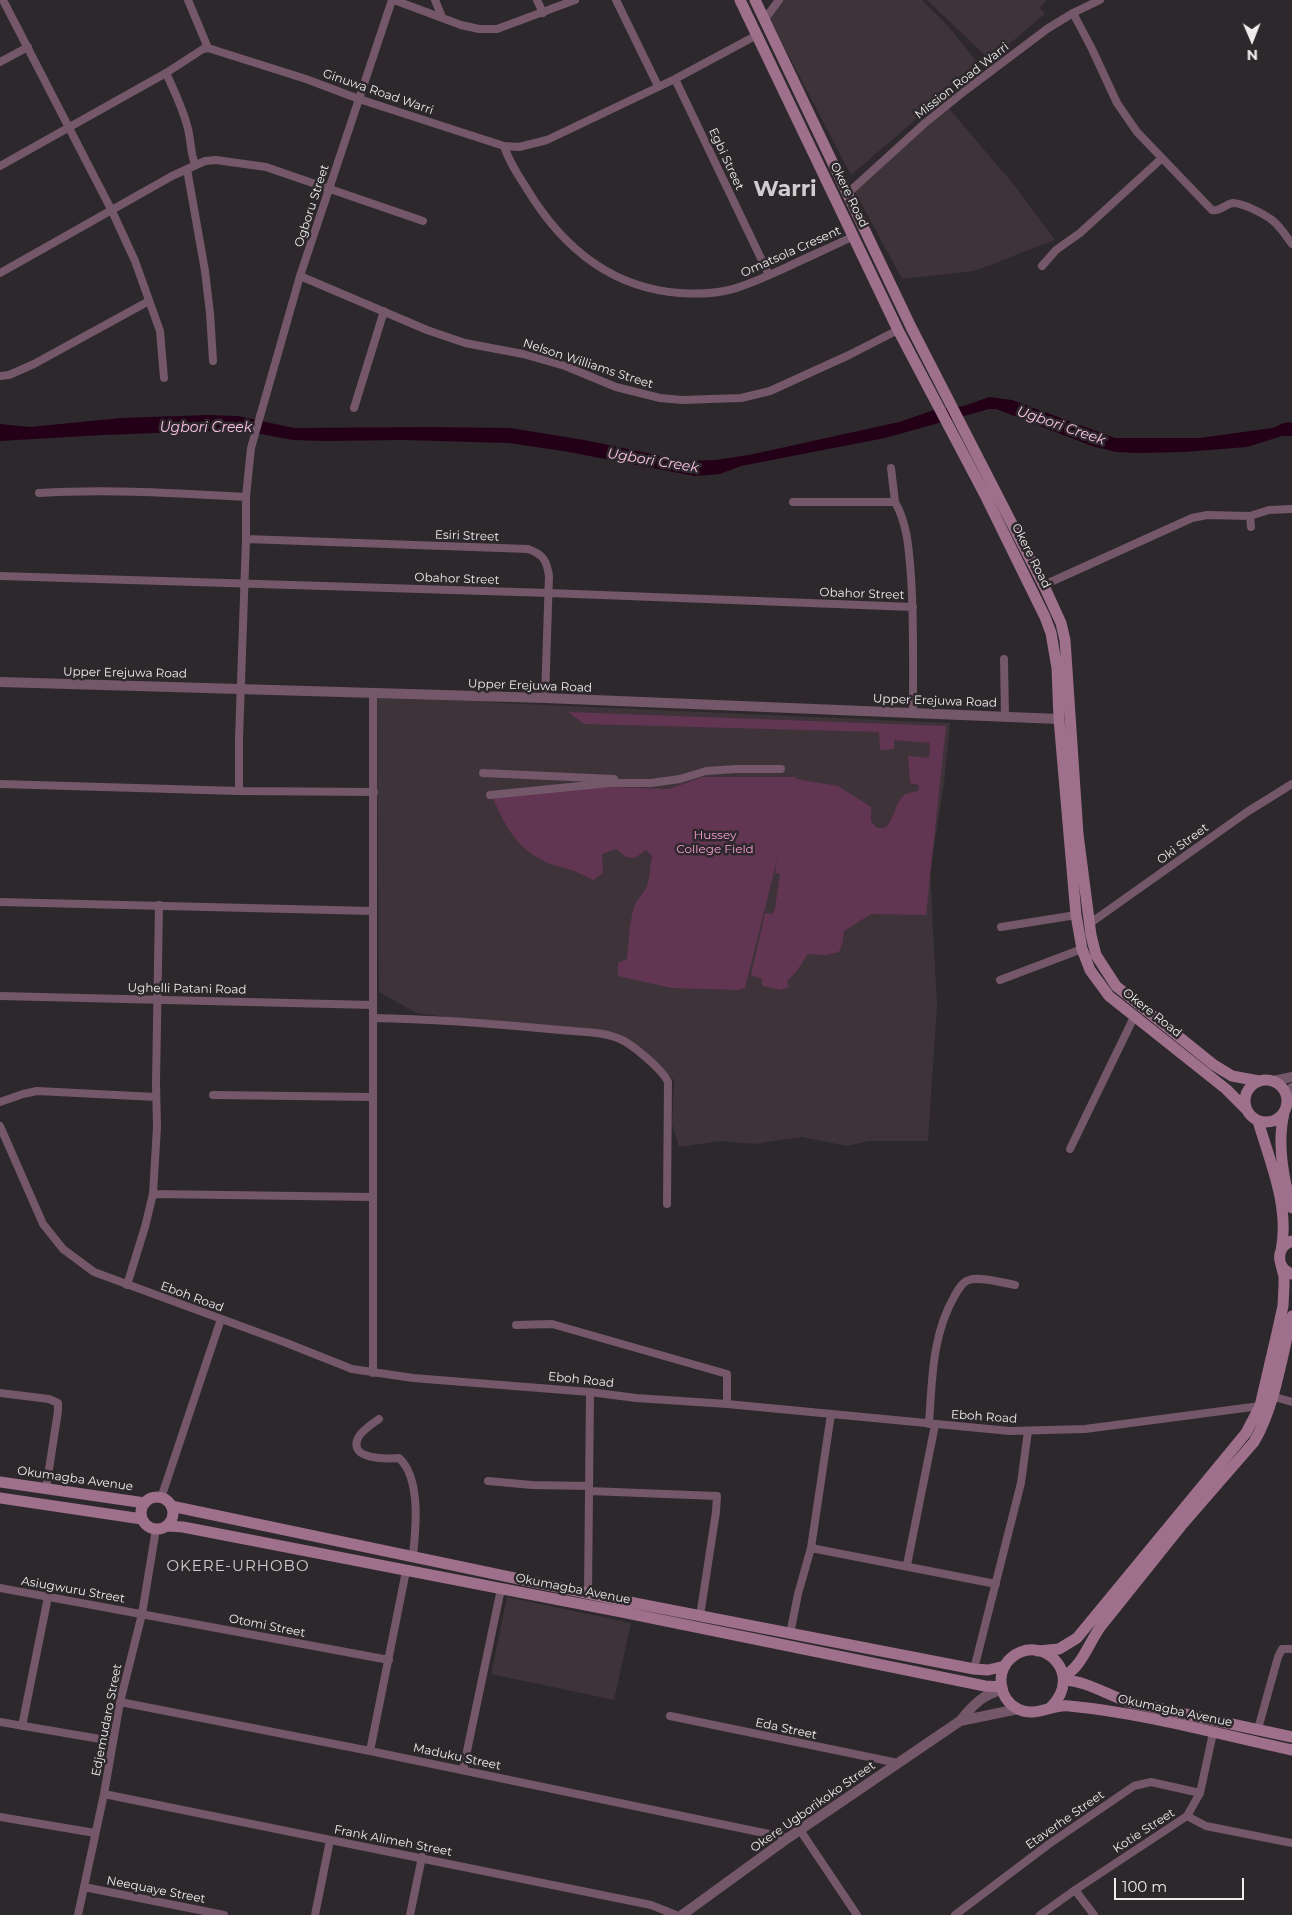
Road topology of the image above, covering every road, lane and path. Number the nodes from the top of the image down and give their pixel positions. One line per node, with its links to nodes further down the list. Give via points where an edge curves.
1 (3, 0): 17 (street)
2 (188, 0): 18 (street)
3 (393, 0): 14 (street); 23 (street, Ogboru Street)
4 (435, 0): 14 (street)
5 (537, 0): 13 (street)
6 (575, 0): 13 (street)
7 (616, 0): 22 (street)
8 (740, 0): 16 (main road, Okere Road)
9 (755, 0): 15 (main road, Okere Road)
10 (779, 0): 15 (street)
11 (1100, 0): 12 (street, Mission Road Warri)
12 (1073, 13): 26 (street, via 1117,104); 31 (street, Mission Road Warri, via 966,90)
13 (543, 14): 14 (street, via 497,29 461,25)
14 (442, 16)
15 (764, 20): 31 (main road, Okere Road)
16 (757, 35): 21 (street, Ginuwa Road Warri); 34 (main road, Okere Road)
17 (28, 47): 19 (street); 24 (street)
18 (208, 48): 20 (street); 23 (street, Ginuwa Road Warri)
19 (0, 62)
20 (166, 73): 24 (street); 27 (street, via 183,110)
21 (676, 79): 22 (street, Ginuwa Road Warri); 38 (street, Egbi Street)
22 (658, 86): 25 (street, Ginuwa Road Warri, via 547,140 518,147)
23 (359, 99): 25 (street, Ginuwa Road Warri); 30 (street, Ogboru Street)
24 (69, 127): 28 (street); 32 (street)
25 (504, 146): 38 (street, Omatsola Cresent, via 508,159 540,211 570,245 606,272 644,287 688,293 728,290)
26 (1161, 159): 35 (street, via 1212,210 1235,203 1250,208 1273,220); 36 (street, via 1080,233 1056,250)
27 (195, 164): 29 (street); 30 (street, via 216,160 266,167)
28 (0, 166)
29 (187, 169): 32 (street); 43 (street, via 202,248)
30 (328, 190): 33 (street); 39 (street, Ogboru Street)
31 (848, 193): 58 (main road, Okere Road, via 911,327)
32 (112, 211): 37 (street); 40 (street)
33 (423, 221)
34 (854, 236): 38 (street, Omatsola Cresent); 42 (main road, Okere Road)
35 (1292, 244)
36 (1042, 266)
37 (0, 273)
38 (769, 275)
39 (300, 276): 41 (street, Nelson Williams Street); 49 (street, Ogboru Street, via 249,461)
40 (149, 301): 44 (street, via 34,364); 45 (street, via 160,331)
41 (384, 311): 42 (street, Nelson Williams Street, via 465,342 565,366 616,387 682,400 741,398 770,391); 46 (street)
42 (898, 330): 68 (main road, Okere Road, via 986,496 1045,617 1055,650)
43 (213, 361)
44 (0, 376)
45 (164, 378)
46 (354, 408)
47 (891, 468): 51 (street)
48 (39, 493): 49 (street, via 87,490)
49 (246, 497): 55 (street, Ogboru Street)
50 (793, 502): 51 (street)
51 (895, 502): 60 (street, via 901,512 908,542)
52 (1292, 508): 53 (street)
53 (1250, 516): 54 (street); 58 (street, via 1192,518)
54 (1251, 527)
55 (246, 539): 57 (street, Ogboru Street); 59 (street, Esiri Street, via 528,549 544,558)
56 (0, 576): 57 (street, Obahor Street)
57 (245, 584): 59 (street, Obahor Street); 63 (street, Ogboru Street)
58 (1044, 585): 81 (main road, Okere Road, via 1065,640 1078,834)
59 (549, 592): 60 (street, Obahor Street); 65 (street, Esiri Street)
60 (913, 607): 66 (street)
61 (1004, 659): 67 (street)
62 (0, 682): 63 (street, Upper Erejuwa Road)
63 (242, 688): 64 (street, Upper Erejuwa Road); 74 (street, Ogboru Street)
64 (373, 693): 65 (street, Upper Erejuwa Road); 75 (street)
65 (545, 698): 66 (street, Upper Erejuwa Road)
66 (913, 713): 67 (street, Upper Erejuwa Road)
67 (1006, 717): 68 (street, Upper Erejuwa Road)
68 (1059, 719): 80 (main road, Okere Road)
69 (780, 769): 71 (street, via 706,771)
70 (483, 773): 71 (street)
71 (666, 781): 76 (street)
72 (0, 784): 74 (street)
73 (1292, 784): 81 (street, Oki Street)
74 (239, 790): 75 (street)
75 (374, 792): 79 (street)
76 (490, 795)
77 (0, 902): 78 (street)
78 (159, 905): 79 (street); 86 (street)
79 (372, 912): 87 (street)
80 (1076, 915): 82 (street); 83 (main road, Okere Road)
81 (1089, 924): 91 (main road, Okere Road, via 1096,955 1123,993 1222,1072)
82 (1001, 927)
83 (1082, 949): 84 (street); 89 (main road, Okere Road, via 1099,984)
84 (1000, 980)
85 (0, 996): 86 (street, Ughelli Patani Road)
86 (156, 999): 87 (street, Ughelli Patani Road); 96 (street)
87 (373, 1005): 88 (street)
88 (373, 1018): 95 (street); 105 (street, via 528,1027 622,1039 660,1070 668,1082)
89 (1134, 1018): 98 (main road, Okere Road); 102 (street)
90 (1292, 1077): 92 (street)
91 (1259, 1081): 92 (main road); 98 (main road, via 1245,1095)
92 (1273, 1081): 93 (main road)
93 (1289, 1091): 99 (main road)
94 (213, 1095): 95 (street)
95 (372, 1097): 104 (street)
96 (156, 1098): 97 (street, via 37,1091); 103 (street)
97 (0, 1102)
98 (1246, 1108): 100 (main road)
99 (1284, 1113): 100 (main road, via 1272,1121); 106 (main road, via 1281,1159)
100 (1258, 1121): 108 (main road, via 1282,1205 1283,1240)
101 (1, 1130): 111 (street, Eboh Road, via 43,1224 63,1249 94,1272)
102 (1070, 1149)
103 (154, 1194): 104 (street); 111 (street)
104 (372, 1197): 116 (street)
105 (667, 1204)
106 (1292, 1208)
107 (1292, 1241): 108 (main road)
108 (1280, 1251): 109 (main road)
109 (1281, 1265): 110 (main road); 122 (main road, via 1283,1306)
110 (1292, 1274)
111 (127, 1285): 114 (street, Eboh Road)
112 (1015, 1285): 125 (street, via 976,1278 967,1280 960,1288 947,1310 935,1348)
113 (1292, 1316): 119 (main road)
114 (221, 1320): 116 (street, Eboh Road, via 352,1369); 132 (street)
115 (516, 1325): 121 (street, via 552,1324 727,1374)
116 (373, 1373): 117 (street, Eboh Road)
117 (590, 1392): 121 (street, Eboh Road); 129 (street)
118 (0, 1393): 130 (street, via 58,1403)
119 (1272, 1396): 120 (street); 155 (main road, via 1254,1442 1181,1526 1093,1637 1076,1667)
120 (1292, 1402)
121 (727, 1404): 123 (street, Eboh Road)
122 (1260, 1406): 126 (street, Eboh Road, via 1085,1429); 151 (main road, via 1246,1433 1077,1638 1059,1649)
123 (831, 1414): 125 (street, Eboh Road); 138 (street)
124 (379, 1419): 139 (street, via 364,1430 357,1446 359,1452 368,1457 399,1458 409,1470 416,1504)
125 (932, 1425): 126 (street, Eboh Road); 140 (street)
126 (1028, 1432): 142 (street, via 1021,1483)
127 (488, 1481): 129 (street)
128 (0, 1482): 130 (main road, Okumagba Avenue)
129 (589, 1488): 145 (street); 148 (street, via 716,1496)
130 (46, 1489): 133 (main road, Okumagba Avenue)
131 (0, 1498): 135 (main road)
132 (161, 1498): 133 (main road); 134 (main road)
133 (145, 1503): 135 (main road)
134 (171, 1506): 136 (main road, via 173,1516); 139 (main road, Okumagba Avenue)
135 (142, 1519): 137 (main road)
136 (168, 1526): 137 (main road); 141 (main road, Okumagba Avenue)
137 (156, 1529): 147 (street, Edjemudaro Street)
138 (811, 1548): 140 (street); 149 (street)
139 (413, 1555): 145 (main road, Okumagba Avenue)
140 (907, 1565): 142 (street)
141 (406, 1571): 144 (main road, Okumagba Avenue); 152 (street)
142 (996, 1584): 154 (street)
143 (0, 1588): 146 (street, Asiugwuru Street)
144 (501, 1589): 156 (main road, Okumagba Avenue); 171 (street)
145 (588, 1594): 148 (main road, Okumagba Avenue)
146 (48, 1597): 147 (street, Asiugwuru Street); 163 (street)
147 (142, 1614): 152 (street, Otomi Street); 157 (street, Edjemudaro Street)
148 (700, 1616): 149 (main road, Okumagba Avenue)
149 (790, 1634): 154 (main road, Okumagba Avenue)
150 (1292, 1649): 164 (street, via 1282,1649 1278,1657)
151 (1038, 1651): 153 (main road, via 1019,1653); 155 (main road, via 1058,1662)
152 (389, 1660): 169 (street)
153 (1005, 1666): 154 (main road, Okumagba Avenue); 156 (main road)
154 (974, 1669)
155 (1064, 1678): 158 (main road, via 1063,1691); 164 (main road, Okumagba Avenue, via 1129,1702)
156 (1002, 1689): 159 (main road); 161 (street, via 990,1693)
157 (120, 1702): 167 (street, Edjemudaro Street); 169 (street, Maduku Street)
158 (1051, 1707): 159 (main road, via 1034,1713); 165 (main road, Okumagba Avenue, via 1119,1712)
159 (1018, 1709): 161 (street)
160 (670, 1716): 170 (street, Eda Street)
161 (960, 1721): 170 (street, Okere Ugborikoko Street)
162 (0, 1722): 163 (street)
163 (22, 1726): 167 (street)
164 (1258, 1729): 166 (main road, Okumagba Avenue)
165 (1213, 1733): 168 (main road, Okumagba Avenue); 172 (street, Kotie Street)
166 (1292, 1737)
167 (112, 1741): 173 (street, Edjemudaro Street)
168 (1292, 1750)
169 (370, 1751): 171 (street, Maduku Street)
170 (898, 1763): 176 (street, Okere Ugborikoko Street)
171 (463, 1770): 178 (street, Maduku Street)
172 (1200, 1793): 174 (street, Kotie Street); 193 (street, Etaverhe Street, via 1150,1782 1134,1786 1049,1844)
173 (104, 1794): 177 (street, Edjemudaro Street); 179 (street, Frank Alimeh Street)
174 (1187, 1816): 180 (street, via 1206,1826); 183 (street, Kotie Street)
175 (0, 1817): 177 (street)
176 (800, 1830): 178 (street, Okere Ugborikoko Street); 185 (street)
177 (95, 1833): 182 (street, Edjemudaro Street)
178 (788, 1838): 192 (street, Okere Ugborikoko Street)
179 (330, 1840): 181 (street, Frank Alimeh Street); 189 (street)
180 (1292, 1843)
181 (422, 1857): 190 (street); 191 (street, Frank Alimeh Street, via 652,1905)
182 (84, 1887): 184 (street, Neequaye Street); 186 (street, Edjemudaro Street)
183 (1075, 1890): 194 (street, Kotie Street); 195 (street)
184 (178, 1906): 187 (street); 188 (street, Neequaye Street)
185 (855, 1914)
186 (78, 1915)
187 (175, 1915)
188 (224, 1915)
189 (315, 1915)
190 (410, 1915)
191 (676, 1915)
192 (682, 1915)
193 (955, 1915)
194 (1040, 1915)
195 (1094, 1915)

